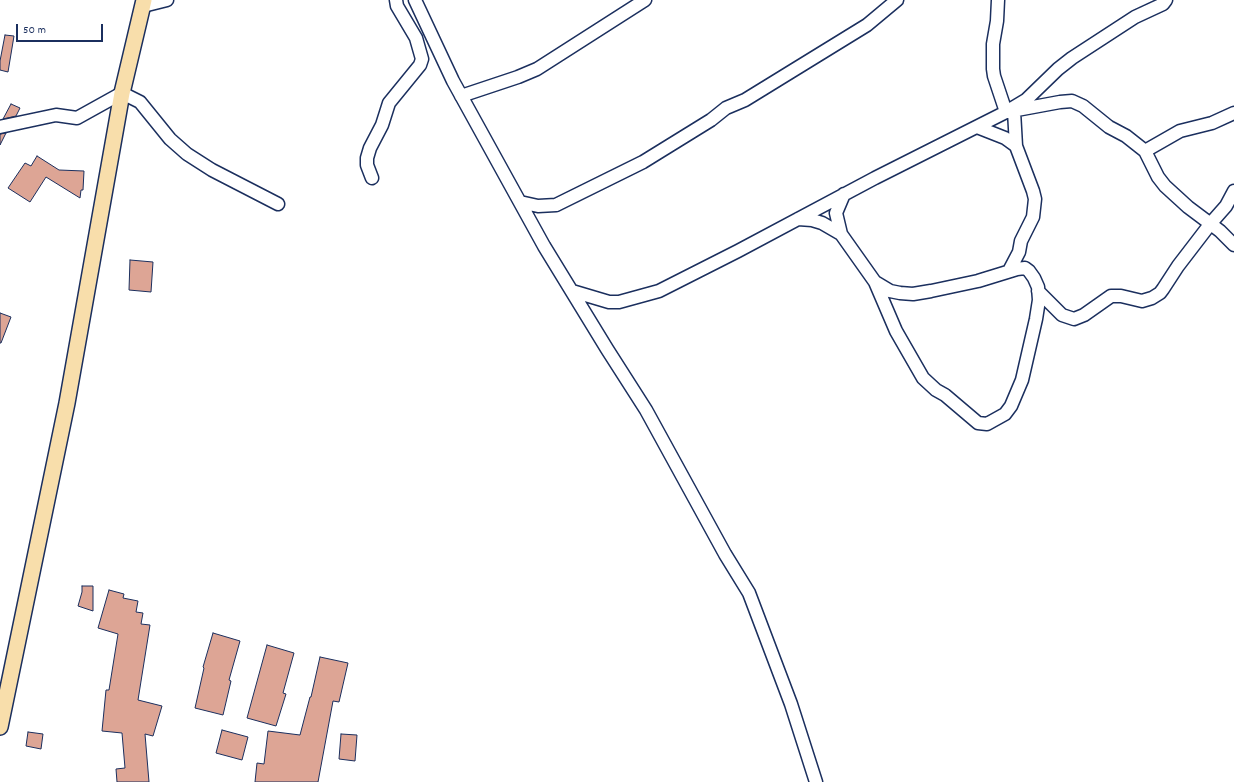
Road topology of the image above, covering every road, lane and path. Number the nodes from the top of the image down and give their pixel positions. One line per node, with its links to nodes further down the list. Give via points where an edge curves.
1 (167, 0): 8 (street)
2 (396, 0): 17 (street, via 416,38 422,59 420,66 389,103 382,125 370,148 367,165)
3 (414, 0): 10 (street)
4 (645, 0): 10 (street, via 537,69)
5 (897, 0): 20 (street, via 867,25 746,100 726,108 643,162 556,205 538,206)
6 (998, 0): 11 (street, via 993,69)
7 (1166, 0): 11 (street, via 1072,58)
8 (143, 3): 9 (main road)
9 (122, 93): 13 (street, via 77,118 56,115); 21 (street, via 140,102 170,139 187,154); 32 (main road, via 66,403)
10 (461, 96): 20 (street)
11 (1010, 112): 14 (street); 15 (street); 16 (street, via 1072,101)
12 (1234, 112): 16 (street, via 1212,123 1180,131)
13 (0, 127)
14 (977, 127): 15 (street, via 1005,138); 19 (street)
15 (1016, 146): 26 (street, via 1035,199 1033,217 1021,241)
16 (1145, 150): 23 (street, via 1165,186)
17 (372, 178)
18 (1234, 191): 23 (street, via 1226,206)
19 (844, 194): 22 (street); 24 (street, via 836,212)
20 (520, 202): 31 (street)
21 (278, 204)
22 (797, 219): 24 (street, via 822,223); 31 (street, via 659,291 619,302 609,302)
23 (1211, 223): 25 (street); 30 (street, via 1160,293 1152,298 1142,301 1111,296 1074,319 1062,314)
24 (841, 234): 29 (street)
25 (1234, 245)
26 (1019, 252): 27 (street); 28 (street)
27 (1025, 268): 28 (street); 30 (street, via 1034,278)
28 (1009, 271): 29 (street, via 955,287 913,294 890,291)
29 (875, 282): 30 (street, via 896,331 923,378 978,423 987,424 1005,414 1022,380 1036,319)
30 (1038, 291)
31 (572, 292): 34 (street, via 646,410 749,593 791,704)
32 (4, 690): 33 (main road)
33 (0, 727)
34 (816, 782)

